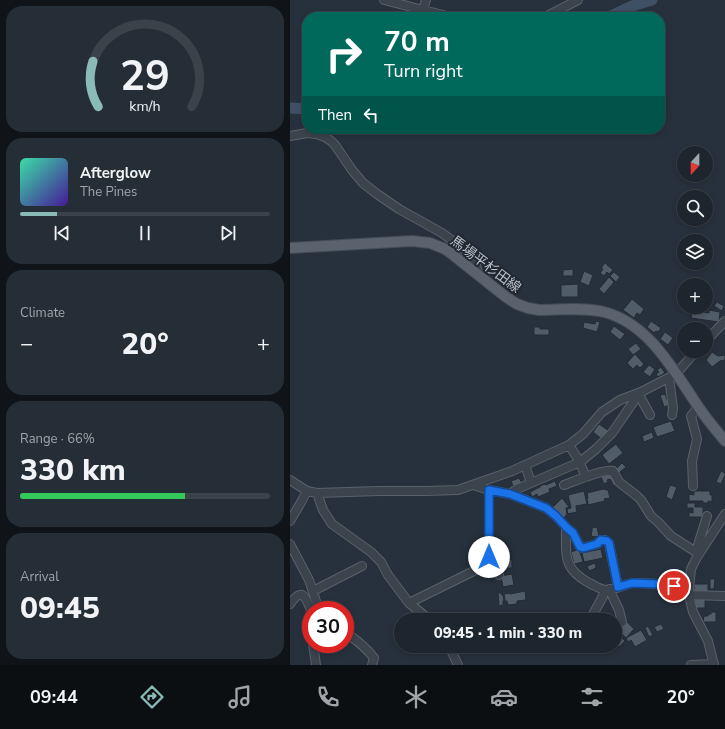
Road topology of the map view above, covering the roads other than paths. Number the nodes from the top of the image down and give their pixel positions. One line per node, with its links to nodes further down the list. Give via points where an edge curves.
1 (384, 0): 4 (street)
2 (426, 0): 4 (street)
3 (578, 0): 6 (street)
4 (423, 10): 5 (street)
5 (431, 12)
6 (555, 12)
7 (290, 136): 9 (street, via 316,134 331,141 356,174 377,194 469,252 475,260)
8 (290, 248): 9 (main road, 馬場平杉田線, via 424,242 445,249)
9 (478, 274): 13 (main road, 馬場平杉田線, via 506,297 528,308 593,310 609,313 623,320 653,343)
10 (725, 321): 11 (street)
11 (713, 334)
12 (689, 358): 13 (street)
13 (672, 376): 14 (street); 15 (main road, 馬場平杉田線); 17 (street)
14 (636, 394): 16 (street); 19 (street, via 620,400 602,412); 20 (street, via 612,433)
15 (698, 407): 18 (main road, 馬場平杉田線); 27 (street, via 691,416 696,439 692,461)
16 (650, 415)
17 (672, 415)
18 (725, 441)
19 (569, 445): 20 (street); 21 (street)
20 (580, 462): 22 (street); 24 (street)
21 (525, 465): 24 (street); 25 (street)
22 (586, 477): 26 (street); 37 (street, via 613,471 619,482 638,496 651,516 671,536)
23 (290, 480): 29 (street)
24 (531, 482): 31 (street)
25 (474, 485): 28 (street); 30 (street, via 458,490 426,492)
26 (564, 485)
27 (693, 486)
28 (489, 490): 31 (street); 38 (street, via 489,557)
29 (307, 491): 30 (street); 34 (street)
30 (317, 493): 48 (street, via 332,524 381,562)
31 (510, 494): 35 (street, via 546,508)
32 (725, 514): 37 (street)
33 (707, 516): 37 (street, via 698,545)
34 (290, 520)
35 (566, 527): 41 (street, via 573,533 580,547 597,544 601,540 609,543); 42 (street, via 566,554 572,568 585,580)
36 (290, 544): 43 (street)
37 (700, 553): 44 (street, via 692,569)
38 (492, 562): 40 (street); 48 (street)
39 (362, 566): 43 (street)
40 (499, 575)
41 (618, 587): 42 (street); 44 (street, via 632,583)
42 (607, 590): 51 (street); 52 (street)
43 (313, 591): 47 (street)
44 (689, 592): 45 (street); 60 (street, via 693,612 708,641)
45 (725, 596)
46 (307, 601): 49 (street, via 305,597 298,595)
47 (316, 601)
48 (409, 603): 50 (street)
49 (290, 604)
50 (421, 613)
51 (594, 613)
52 (620, 613)
53 (354, 639): 56 (street, via 369,650)
54 (314, 653): 57 (street)
55 (452, 653): 58 (street)
56 (373, 663)
57 (316, 665)
58 (458, 665)
59 (691, 665): 60 (street)
60 (714, 665)

